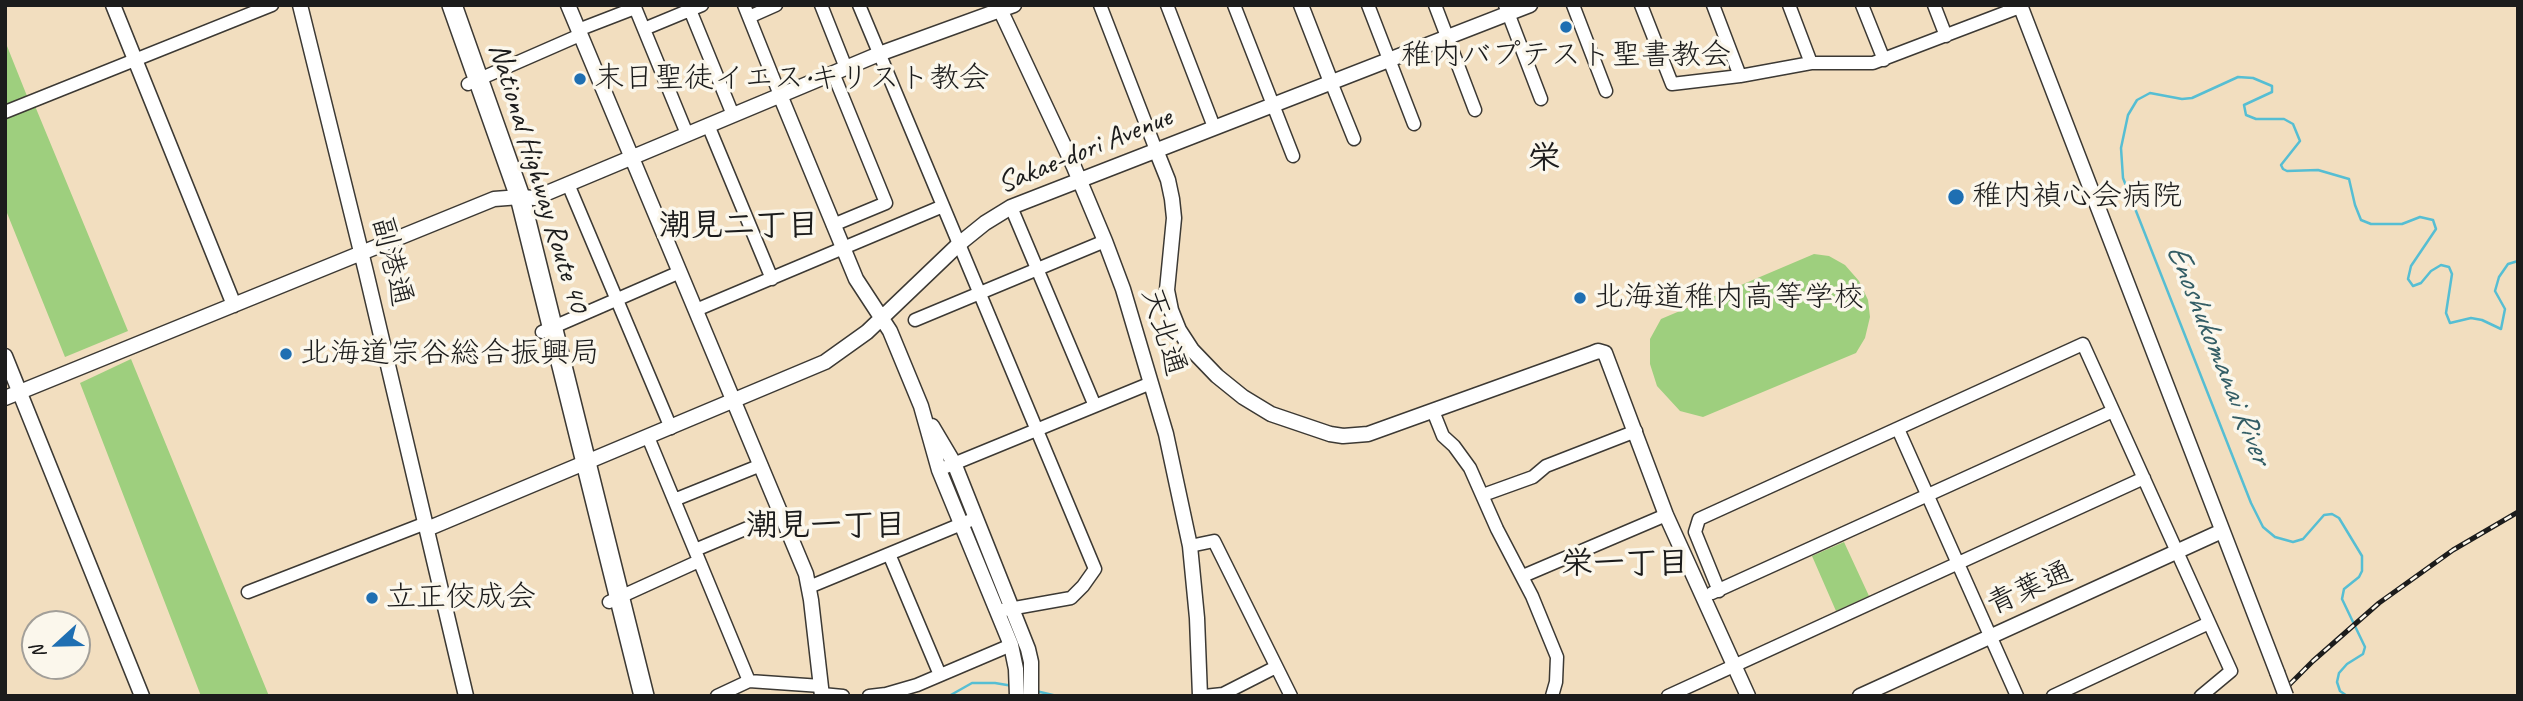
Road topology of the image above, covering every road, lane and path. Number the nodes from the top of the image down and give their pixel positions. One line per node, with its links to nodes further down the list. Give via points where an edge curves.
1 (113, 5): 35 (street)
2 (272, 5): 35 (street)
3 (300, 5): 66 (street, 副港通)
4 (441, 5): 40 (highway, National Highway Route 40)
5 (452, 5): 40 (highway, National Highway Route 40)
6 (568, 5): 30 (street)
7 (776, 5): 28 (street)
8 (821, 5): 38 (street)
9 (859, 5): 33 (street)
10 (1100, 5): 54 (street)
11 (1167, 5): 51 (street)
12 (1234, 5): 45 (street)
13 (1301, 5): 41 (street)
14 (1368, 5): 34 (street)
15 (1434, 5): 32 (street)
16 (1530, 5): 27 (street, Sakae-dori Avenue)
17 (1573, 5): 42 (street)
18 (1641, 5): 39 (street, via 1672,84)
19 (1713, 5): 39 (street)
20 (1789, 5): 37 (street)
21 (1862, 5): 36 (street)
22 (1934, 5): 31 (street)
23 (635, 6): 29 (street); 30 (street)
24 (2020, 6): 31 (street); 103 (street)
25 (693, 7): 29 (street); 48 (street)
26 (1004, 7): 33 (street); 57 (street, 天北通)
27 (1506, 9): 32 (street, Sakae-dori Avenue); 44 (street)
28 (746, 11): 43 (street)
29 (643, 29): 52 (street)
30 (579, 33): 40 (street); 55 (street)
31 (1946, 36): 36 (street)
32 (1447, 37): 34 (street, Sakae-dori Avenue); 46 (street)
33 (879, 54): 38 (street); 60 (street)
34 (1389, 59): 41 (street, Sakae-dori Avenue); 49 (street)
35 (135, 60): 47 (street); 72 (street)
36 (1884, 60): 37 (street)
37 (1811, 63): 39 (street)
38 (839, 71): 43 (street); 62 (street, via 886,203)
39 (1740, 76)
40 (473, 82): 59 (highway, National Highway Route 40)
41 (1331, 82): 45 (street, Sakae-dori Avenue); 53 (street)
42 (1606, 91)
43 (780, 95): 48 (street); 62 (street)
44 (1541, 99)
45 (1272, 105): 51 (street, Sakae-dori Avenue); 56 (street)
46 (1475, 110)
47 (5, 112)
48 (733, 115): 50 (street)
49 (1414, 124)
50 (708, 125): 52 (street); 69 (street)
51 (1214, 127): 54 (street, Sakae-dori Avenue)
52 (687, 134): 55 (street)
53 (1354, 139)
54 (1156, 150): 57 (street, Sakae-dori Avenue); 84 (street, via 1168,180 1174,218 1167,290 1171,310 1192,350 1217,376 1271,414 1343,436 1368,435)
55 (632, 156): 58 (street); 68 (street)
56 (1293, 156)
57 (1080, 180): 61 (street, Sakae-dori Avenue); 63 (street, 天北通)
58 (568, 184): 59 (street, via 535,198); 71 (street)
59 (514, 197): 66 (street, via 494,199); 76 (highway, National Highway Route 40)
60 (943, 206): 64 (street); 65 (street)
61 (1011, 207): 64 (street, Sakae-dori Avenue); 67 (street)
62 (833, 225): 65 (street)
63 (1105, 241): 67 (street); 78 (street, 天北通)
64 (959, 244): 70 (street); 74 (street, Sakae-dori Avenue)
65 (842, 248): 69 (street); 74 (street, via 856,279)
66 (362, 253): 72 (street); 102 (street, 副港通)
67 (1038, 268): 70 (street); 83 (street)
68 (680, 272): 71 (street); 73 (street)
69 (772, 279): 73 (street)
70 (979, 293): 75 (street); 88 (street)
71 (617, 300): 76 (street); 86 (street)
72 (234, 305): 79 (street)
73 (696, 310): 81 (street)
74 (883, 317): 81 (street, Sakae-dori Avenue, via 824,362); 82 (street)
75 (915, 320)
76 (547, 329): 93 (highway, National Highway Route 40)
77 (5, 356): 79 (street)
78 (1151, 383): 83 (street); 104 (street, 天北通)
79 (19, 392): 80 (street); 125 (street)
80 (5, 398)
81 (734, 401): 86 (street, Sakae-dori Avenue); 92 (street)
82 (921, 406): 91 (street); 94 (street)
83 (1095, 406): 88 (street)
84 (1433, 411): 89 (street, via 1602,351); 96 (street, via 1443,436 1465,458)
85 (2113, 411): 87 (street, via 2083,344); 95 (street); 97 (street)
86 (671, 428): 90 (street, Sakae-dori Avenue)
87 (1898, 429): 97 (street); 111 (street, via 1699,519 1695,532)
88 (1035, 430): 91 (street); 115 (street, via 1095,569 1071,598)
89 (1636, 431): 96 (street); 100 (street)
90 (648, 438): 93 (street, Sakae-dori Avenue); 98 (street)
91 (954, 463): 94 (street); 101 (street)
92 (761, 465): 98 (street); 99 (street)
93 (581, 466): 102 (street, Sakae-dori Avenue); 114 (highway, National Highway Route 40)
94 (939, 470): 101 (street)
95 (2144, 478): 105 (street); 108 (street)
96 (1483, 495): 109 (street)
97 (1927, 496): 108 (street); 111 (street)
98 (674, 500): 107 (street)
99 (782, 514): 107 (street); 110 (street)
100 (1666, 515): 109 (street); 113 (street)
101 (969, 521): 106 (street); 115 (street)
102 (427, 526): 112 (street); 126 (street, 副港通)
103 (2222, 531): 105 (street, 青葉通); 143 (street, bridge)
104 (1190, 547): 120 (street, via 1214,541); 134 (street, 天北通)
105 (2177, 552): 116 (street); 117 (street, 青葉通)
106 (889, 554): 110 (street); 121 (street)
107 (697, 555): 114 (street); 123 (street)
108 (1958, 563): 117 (street); 119 (street)
109 (1523, 576): 136 (street, via 1557,657)
110 (809, 587): 124 (street)
111 (1719, 591): 113 (street)
112 (248, 592)
113 (1703, 597): 119 (street)
114 (614, 599): 127 (highway, National Highway Route 40); 128 (highway, National Highway Route 40)
115 (1004, 610): 118 (street); 122 (street, via 1028,649)
116 (2209, 623): 141 (street); 142 (street, via 2231,671)
117 (1991, 636): 139 (street, 青葉通); 140 (street)
118 (1011, 645): 121 (street); 122 (street)
119 (1734, 664): 137 (street); 138 (street)
120 (1276, 667): 134 (street, via 1223,694); 135 (street)
121 (940, 675): 131 (street)
122 (1024, 677): 132 (street); 133 (street)
123 (750, 681): 124 (street); 129 (street)
124 (821, 692): 130 (street)
125 (142, 696)
126 (466, 696)
127 (632, 696)
128 (644, 696)
129 (717, 696)
130 (843, 696)
131 (869, 696)
132 (1017, 696)
133 (1031, 696)
134 (1202, 696)
135 (1292, 696)
136 (1552, 696)
137 (1668, 696)
138 (1748, 696)
139 (1860, 696)
140 (2018, 696)
141 (2053, 696)
142 (2201, 696)
143 (2286, 696)

